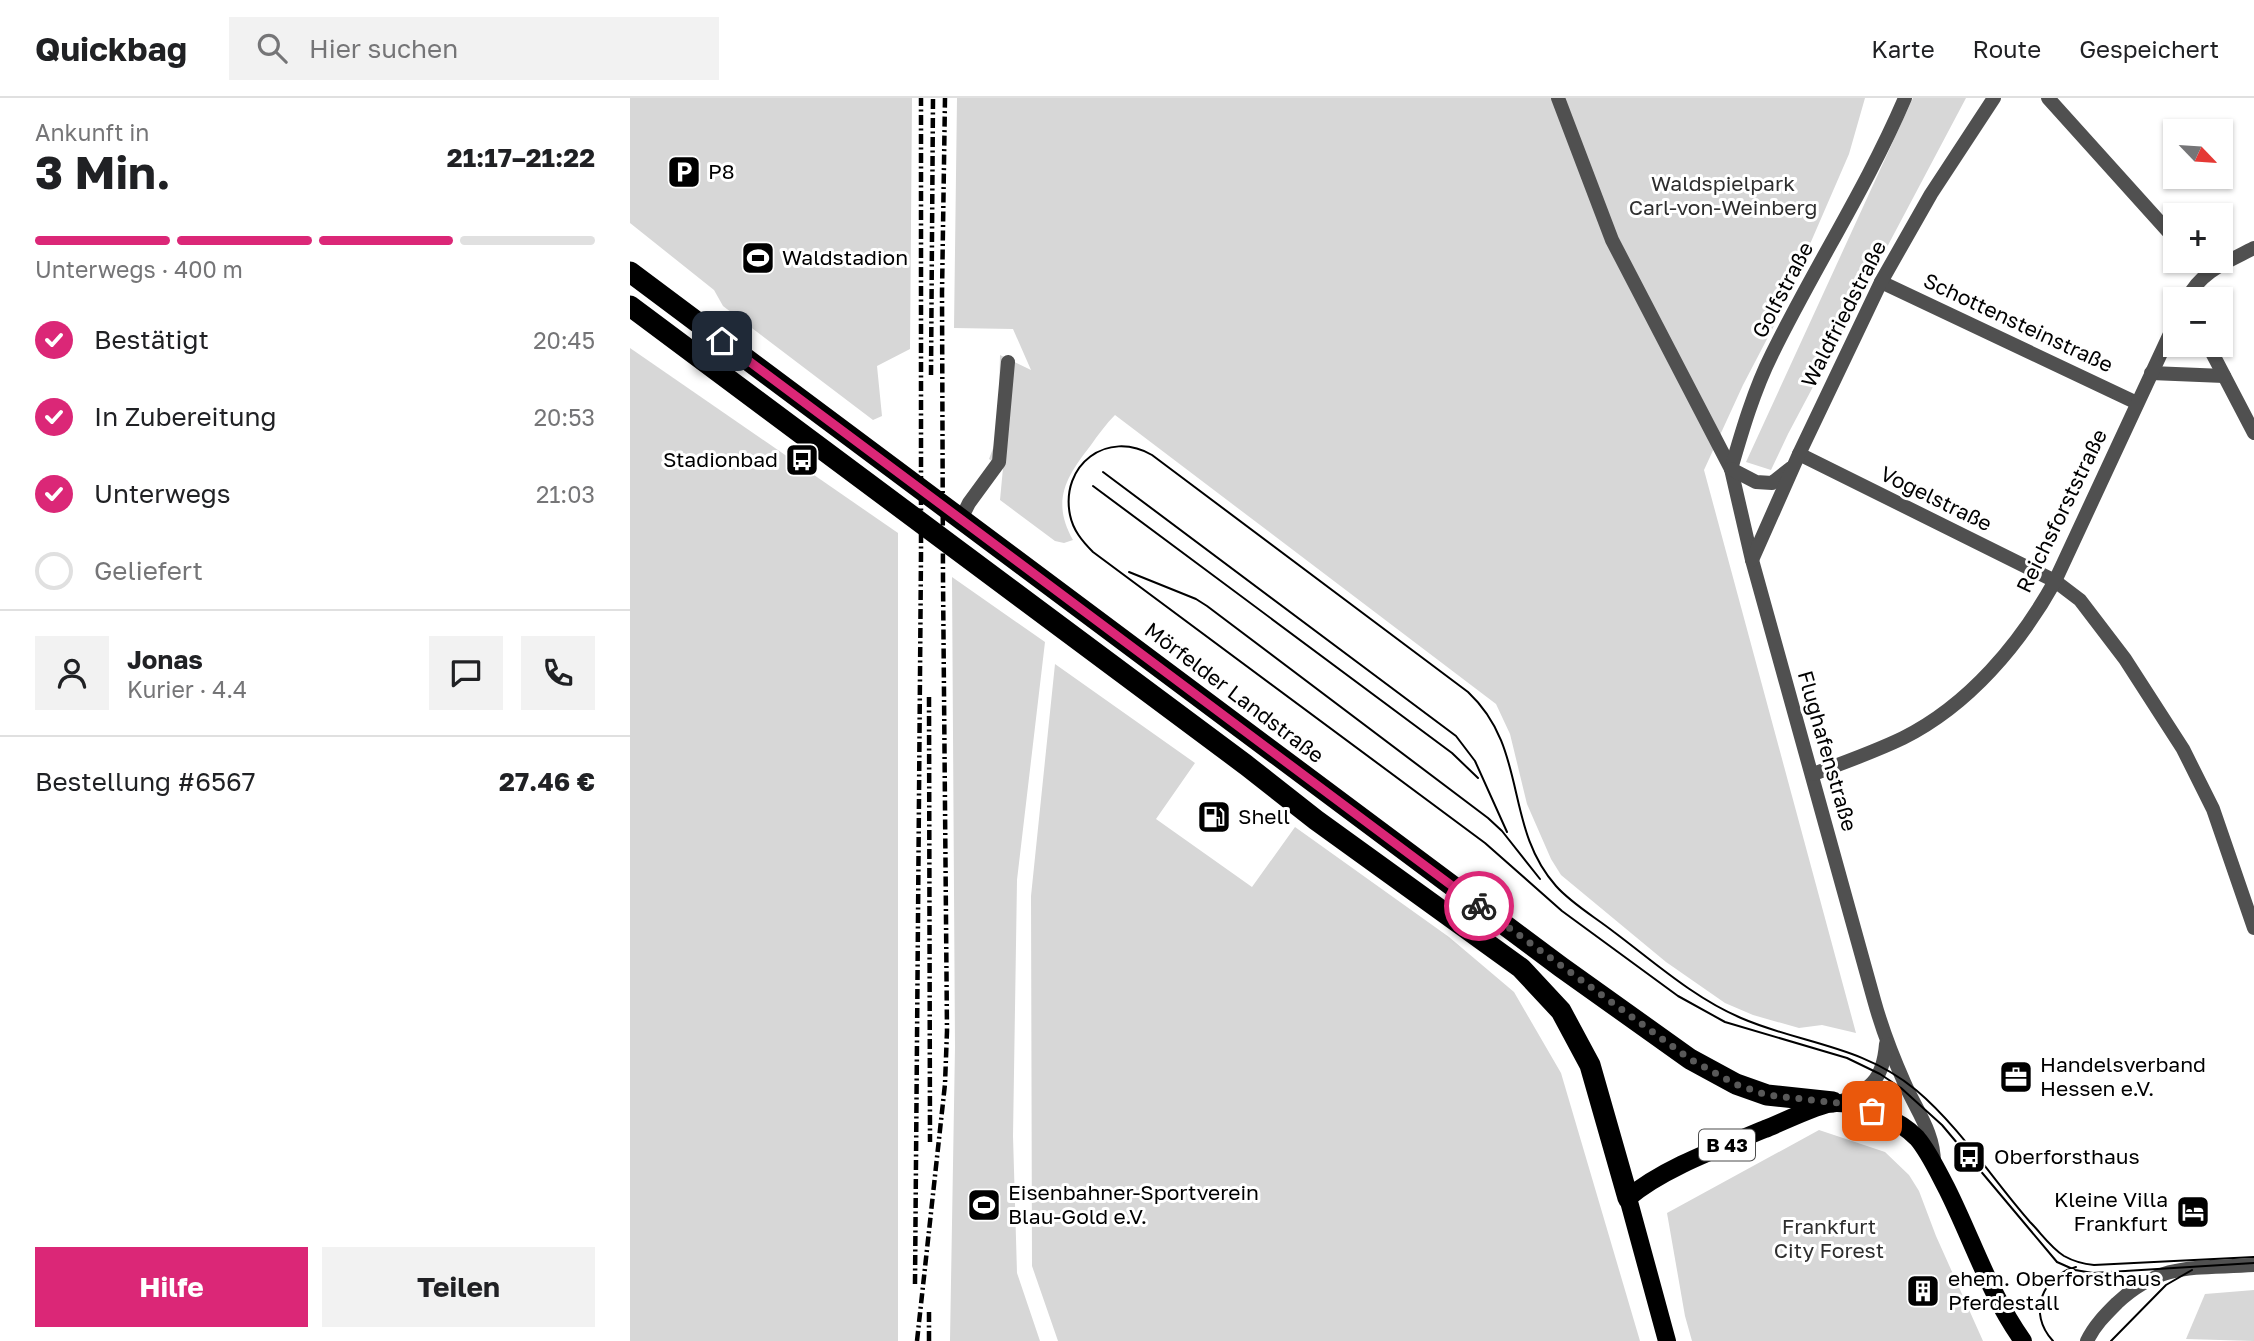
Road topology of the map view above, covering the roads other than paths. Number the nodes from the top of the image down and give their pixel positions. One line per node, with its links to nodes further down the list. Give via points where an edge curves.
1 (1558, 98): 19 (street, Flughafenstraße, via 1612,240)
2 (1905, 98): 19 (street, Golfstraße, via 1771,356)
3 (1994, 98): 9 (street, Waldfriedstraße)
4 (2048, 98): 5 (street)
5 (2163, 226)
6 (2254, 248): 7 (street)
7 (2233, 256)
8 (630, 272): 20 (highway, Mörfelder Landstraße)
9 (1881, 282): 16 (street, Schottensteinstraße); 18 (street, Waldfriedstraße)
10 (630, 306): 28 (highway, via 1521,968 1562,1012 1590,1065)
11 (2163, 348): 14 (street, Reichsforststraße)
12 (2214, 357): 15 (street)
13 (1008, 362): 20 (street, via 999,462)
14 (2151, 373): 15 (street); 16 (street, Reichsforststraße)
15 (2224, 376): 17 (street)
16 (2137, 403): 22 (street, Reichsforststraße)
17 (2254, 433)
18 (1796, 460): 19 (street, via 1773,483 1756,482); 21 (street, Waldfriedstraße); 22 (street, Vogelstraße)
19 (1731, 470): 21 (street, Flughafenstraße)
20 (961, 519): 26 (highway, Mörfelder Landstraße, via 1538,951 1690,1059 1757,1093)
21 (1752, 559): 23 (street, Flughafenstraße)
22 (2055, 581): 23 (street, Reichsforststraße, via 2006,654 1964,698 1906,736); 24 (street, Vogelstraße, via 2080,600 2125,659 2183,750 2213,809)
23 (1813, 774): 25 (street, Flughafenstraße)
24 (2254, 928)
25 (1886, 1043): 26 (street, Flughafenstraße, via 1884,1065 1875,1081 1861,1093); 27 (street, Flughafenstraße, via 1930,1133)
26 (1835, 1103): 27 (main road, via 1872,1111 1902,1126); 28 (main road, B 43, via 1665,1173)
27 (1934, 1164): 31 (main road)
28 (1628, 1198): 30 (main road)
29 (2254, 1265): 32 (street, via 2183,1269 2154,1276 2099,1321)
30 (1667, 1341)
31 (2023, 1341)
32 (2087, 1341)

